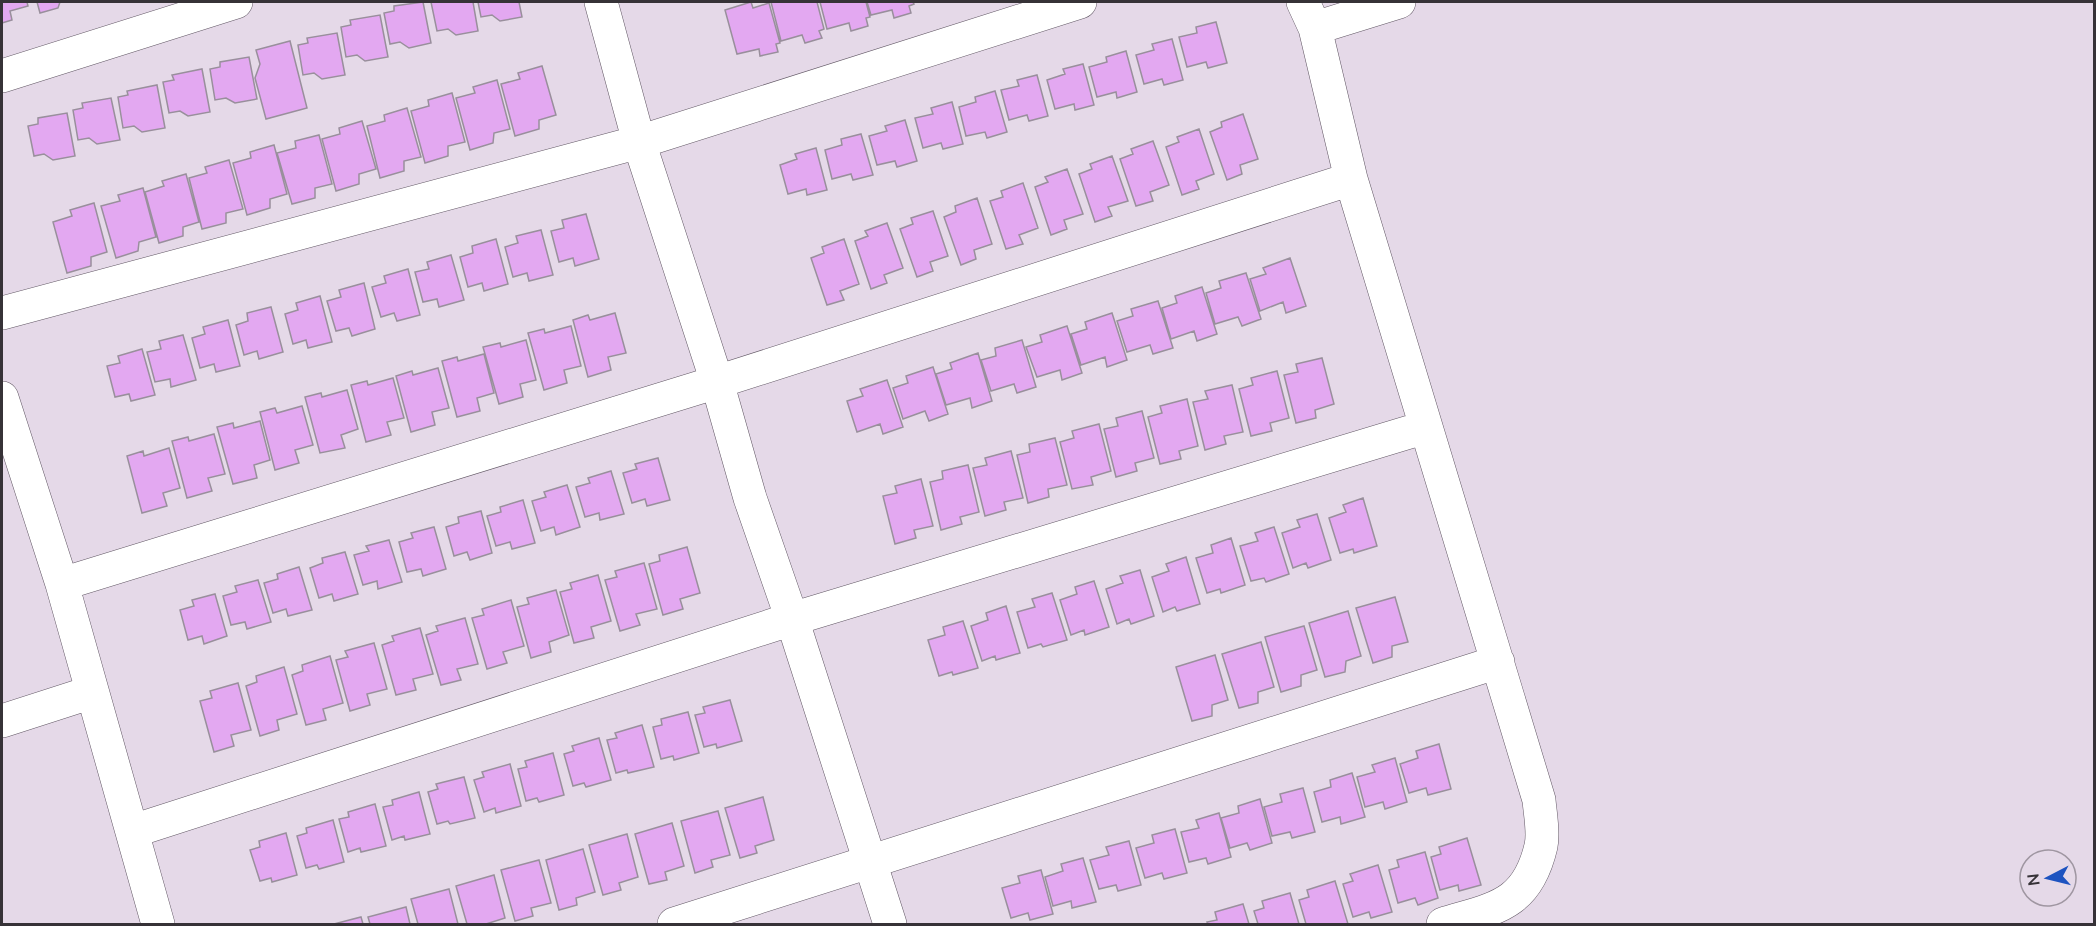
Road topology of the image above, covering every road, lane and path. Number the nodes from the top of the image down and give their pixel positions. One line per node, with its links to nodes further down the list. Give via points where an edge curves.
1 (236, 2): 6 (street)
2 (601, 2): 7 (street)
3 (1080, 2): 7 (street)
4 (1399, 2): 5 (street)
5 (1309, 15): 8 (street)
6 (2, 76)
7 (639, 142): 9 (street); 10 (street)
8 (1351, 179): 10 (street); 12 (street)
9 (2, 313)
10 (717, 382): 14 (street); 15 (street, via 750,498)
11 (2, 398): 13 (street)
12 (1426, 426): 15 (street); 16 (street)
13 (9, 448): 14 (street)
14 (62, 584): 17 (street)
15 (792, 619): 19 (street); 20 (street)
16 (1497, 662): 20 (street); 24 (street, via 1539,800 1542,845 1523,889 1498,907)
17 (92, 693): 18 (street); 19 (street)
18 (2, 721)
19 (133, 831): 21 (street)
20 (870, 861): 22 (street); 23 (street)
21 (158, 924)
22 (674, 924)
23 (890, 924)
24 (1443, 924)

